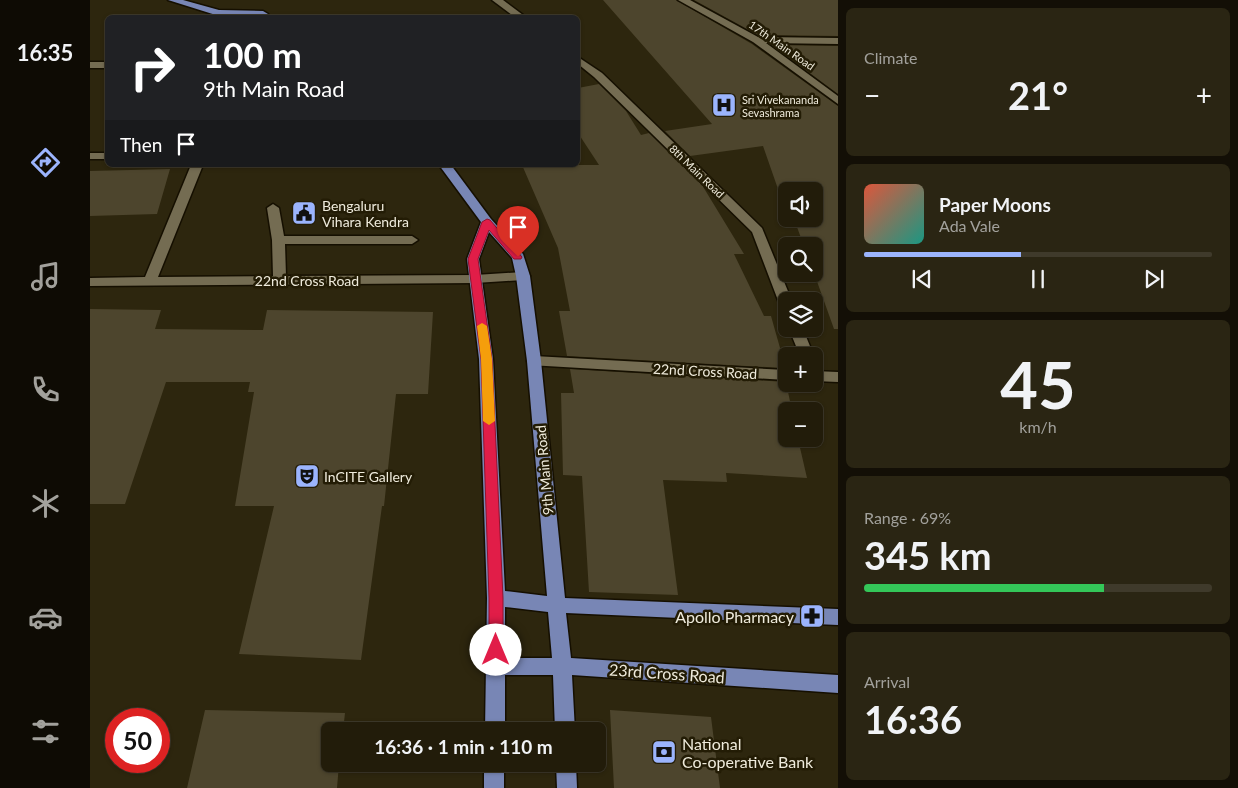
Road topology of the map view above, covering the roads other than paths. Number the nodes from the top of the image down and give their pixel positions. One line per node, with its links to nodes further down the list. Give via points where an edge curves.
1 (173, 0): 4 (main road, via 219,13)
2 (496, 0): 5 (street)
3 (683, 0): 6 (street, 17th Main Road)
4 (264, 13)
5 (518, 15)
6 (756, 40): 7 (street); 11 (street, 17th Main Road)
7 (838, 41)
8 (580, 62): 25 (street, 8th Main Road, via 598,75 758,231)
9 (90, 65): 10 (street)
10 (105, 65)
11 (838, 101)
12 (90, 156): 13 (street)
13 (105, 156)
14 (196, 167): 23 (street)
15 (446, 167): 17 (main road, 9th Main Road)
16 (272, 208): 18 (street)
17 (487, 222): 20 (main road, 9th Main Road, via 518,257); 21 (main road, via 473,259)
18 (278, 240): 19 (street); 22 (street)
19 (412, 240)
20 (523, 276): 21 (street, 22nd Cross Road); 26 (main road, 9th Main Road)
21 (476, 279): 22 (street, 22nd Cross Road); 30 (main road, via 486,359)
22 (280, 280): 23 (street, 22nd Cross Road)
23 (150, 281): 24 (street, 22nd Cross Road)
24 (90, 282)
25 (781, 292)
26 (534, 362): 27 (street, 22nd Cross Road); 31 (main road, 9th Main Road)
27 (778, 375)
28 (823, 376): 29 (street)
29 (838, 377)
30 (496, 598): 31 (main road); 34 (main road)
31 (556, 605): 32 (main road); 33 (main road, 9th Main Road)
32 (838, 617)
33 (562, 666): 34 (main road, 23rd Cross Road); 35 (main road, 23rd Cross Road); 37 (main road, 9th Main Road)
34 (496, 667): 36 (main road)
35 (838, 684)
36 (495, 722)
37 (565, 722)
38 (494, 772): 40 (main road)
39 (566, 772): 41 (main road)
40 (494, 788)
41 (567, 788)

